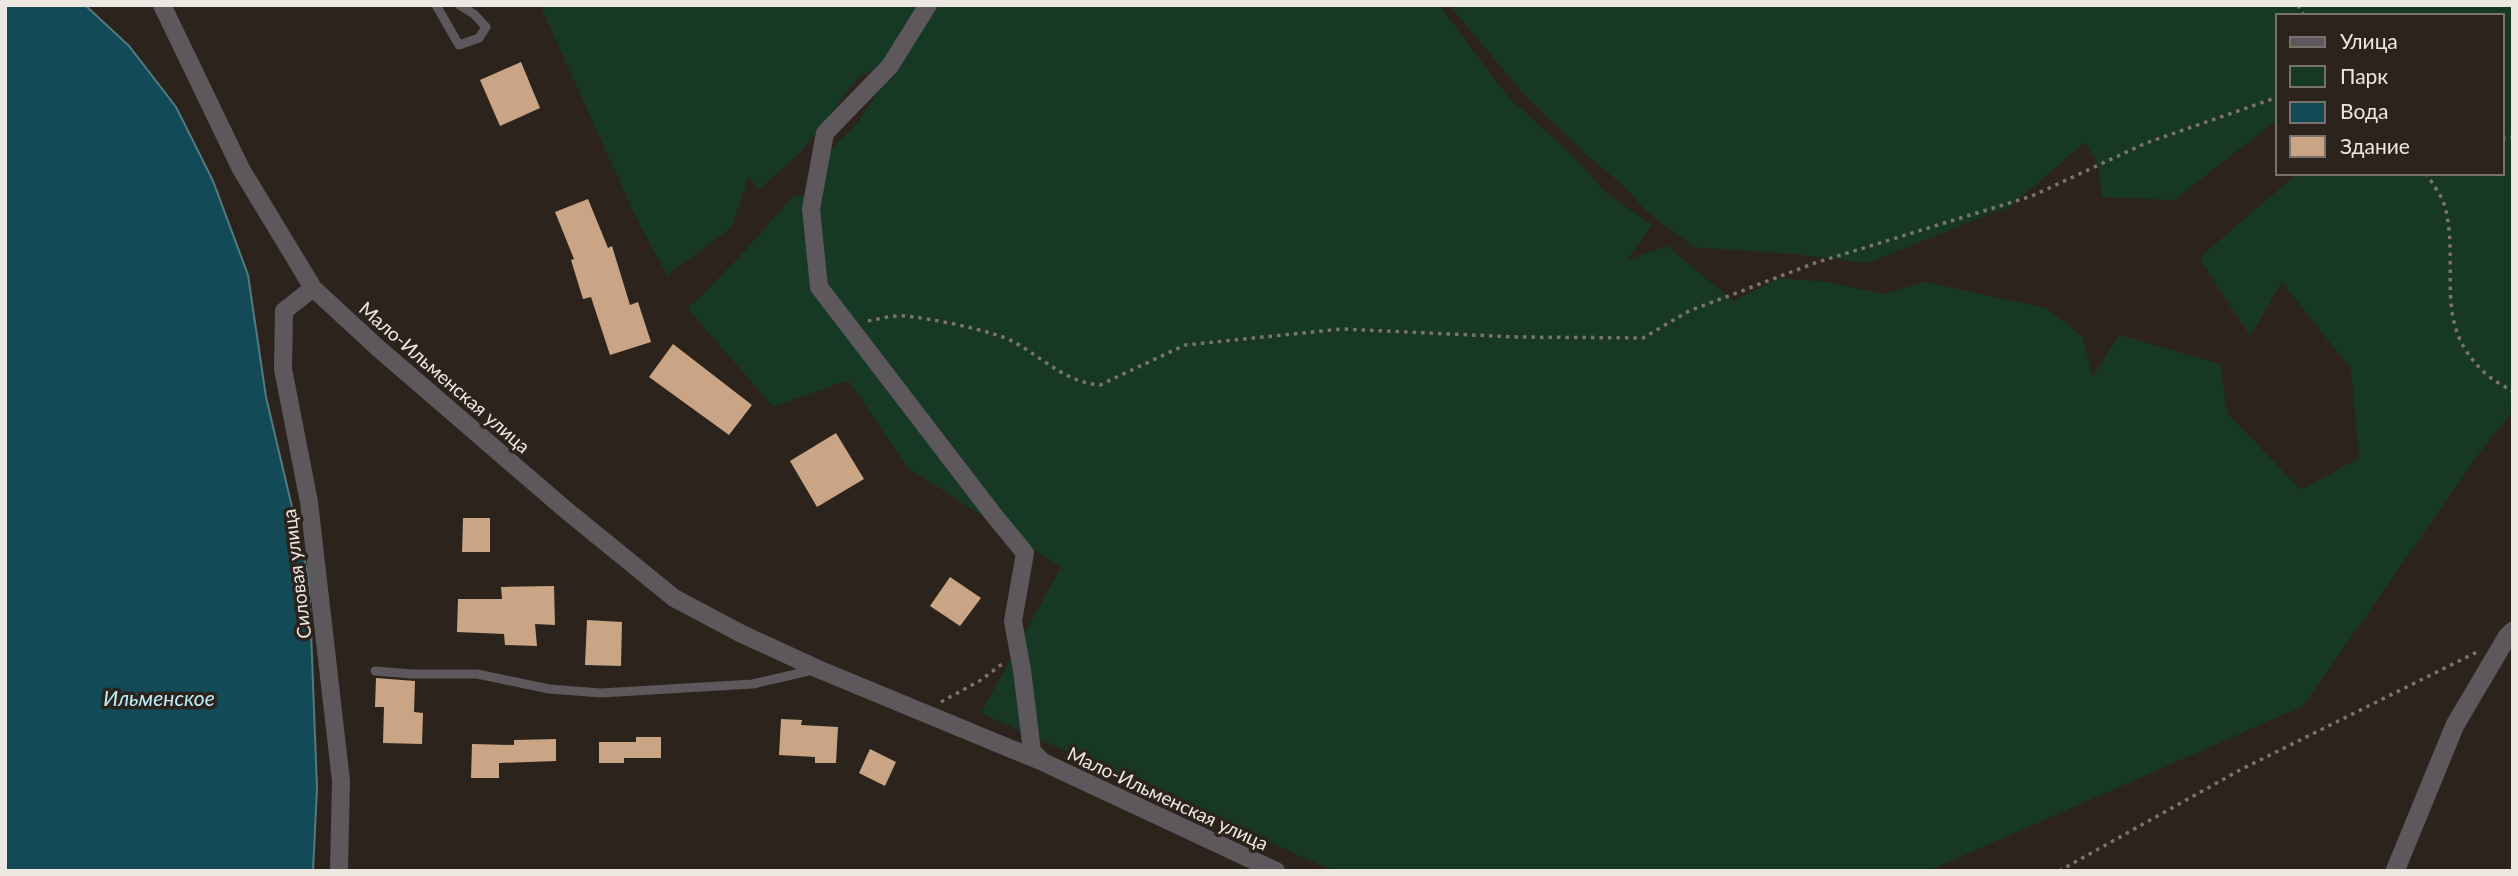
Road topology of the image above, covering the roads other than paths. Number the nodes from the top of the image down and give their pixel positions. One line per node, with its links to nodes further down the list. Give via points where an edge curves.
1 (162, 5): 5 (street, Мало-Ильменская улица, via 241,169)
2 (436, 5): 3 (lane, via 460,45 478,38 486,27)
3 (459, 5)
4 (928, 5): 9 (street, Мало-Ильменская улица, via 890,66 825,133 811,209 818,287 1025,553 1013,621 1032,751)
5 (313, 288): 7 (street, Мало-Ильменская улица, via 566,510 674,598); 10 (street, Силовая улица, via 284,311 283,369 309,502 341,781)
6 (2510, 634): 12 (street, via 2455,725)
7 (818, 669): 8 (lane, via 753,684 601,693 549,690 477,674); 9 (street, Мало-Ильменская улица)
8 (375, 671)
9 (1043, 762): 11 (street, Мало-Ильменская улица)
10 (340, 871)
11 (1276, 871)
12 (2395, 871)

